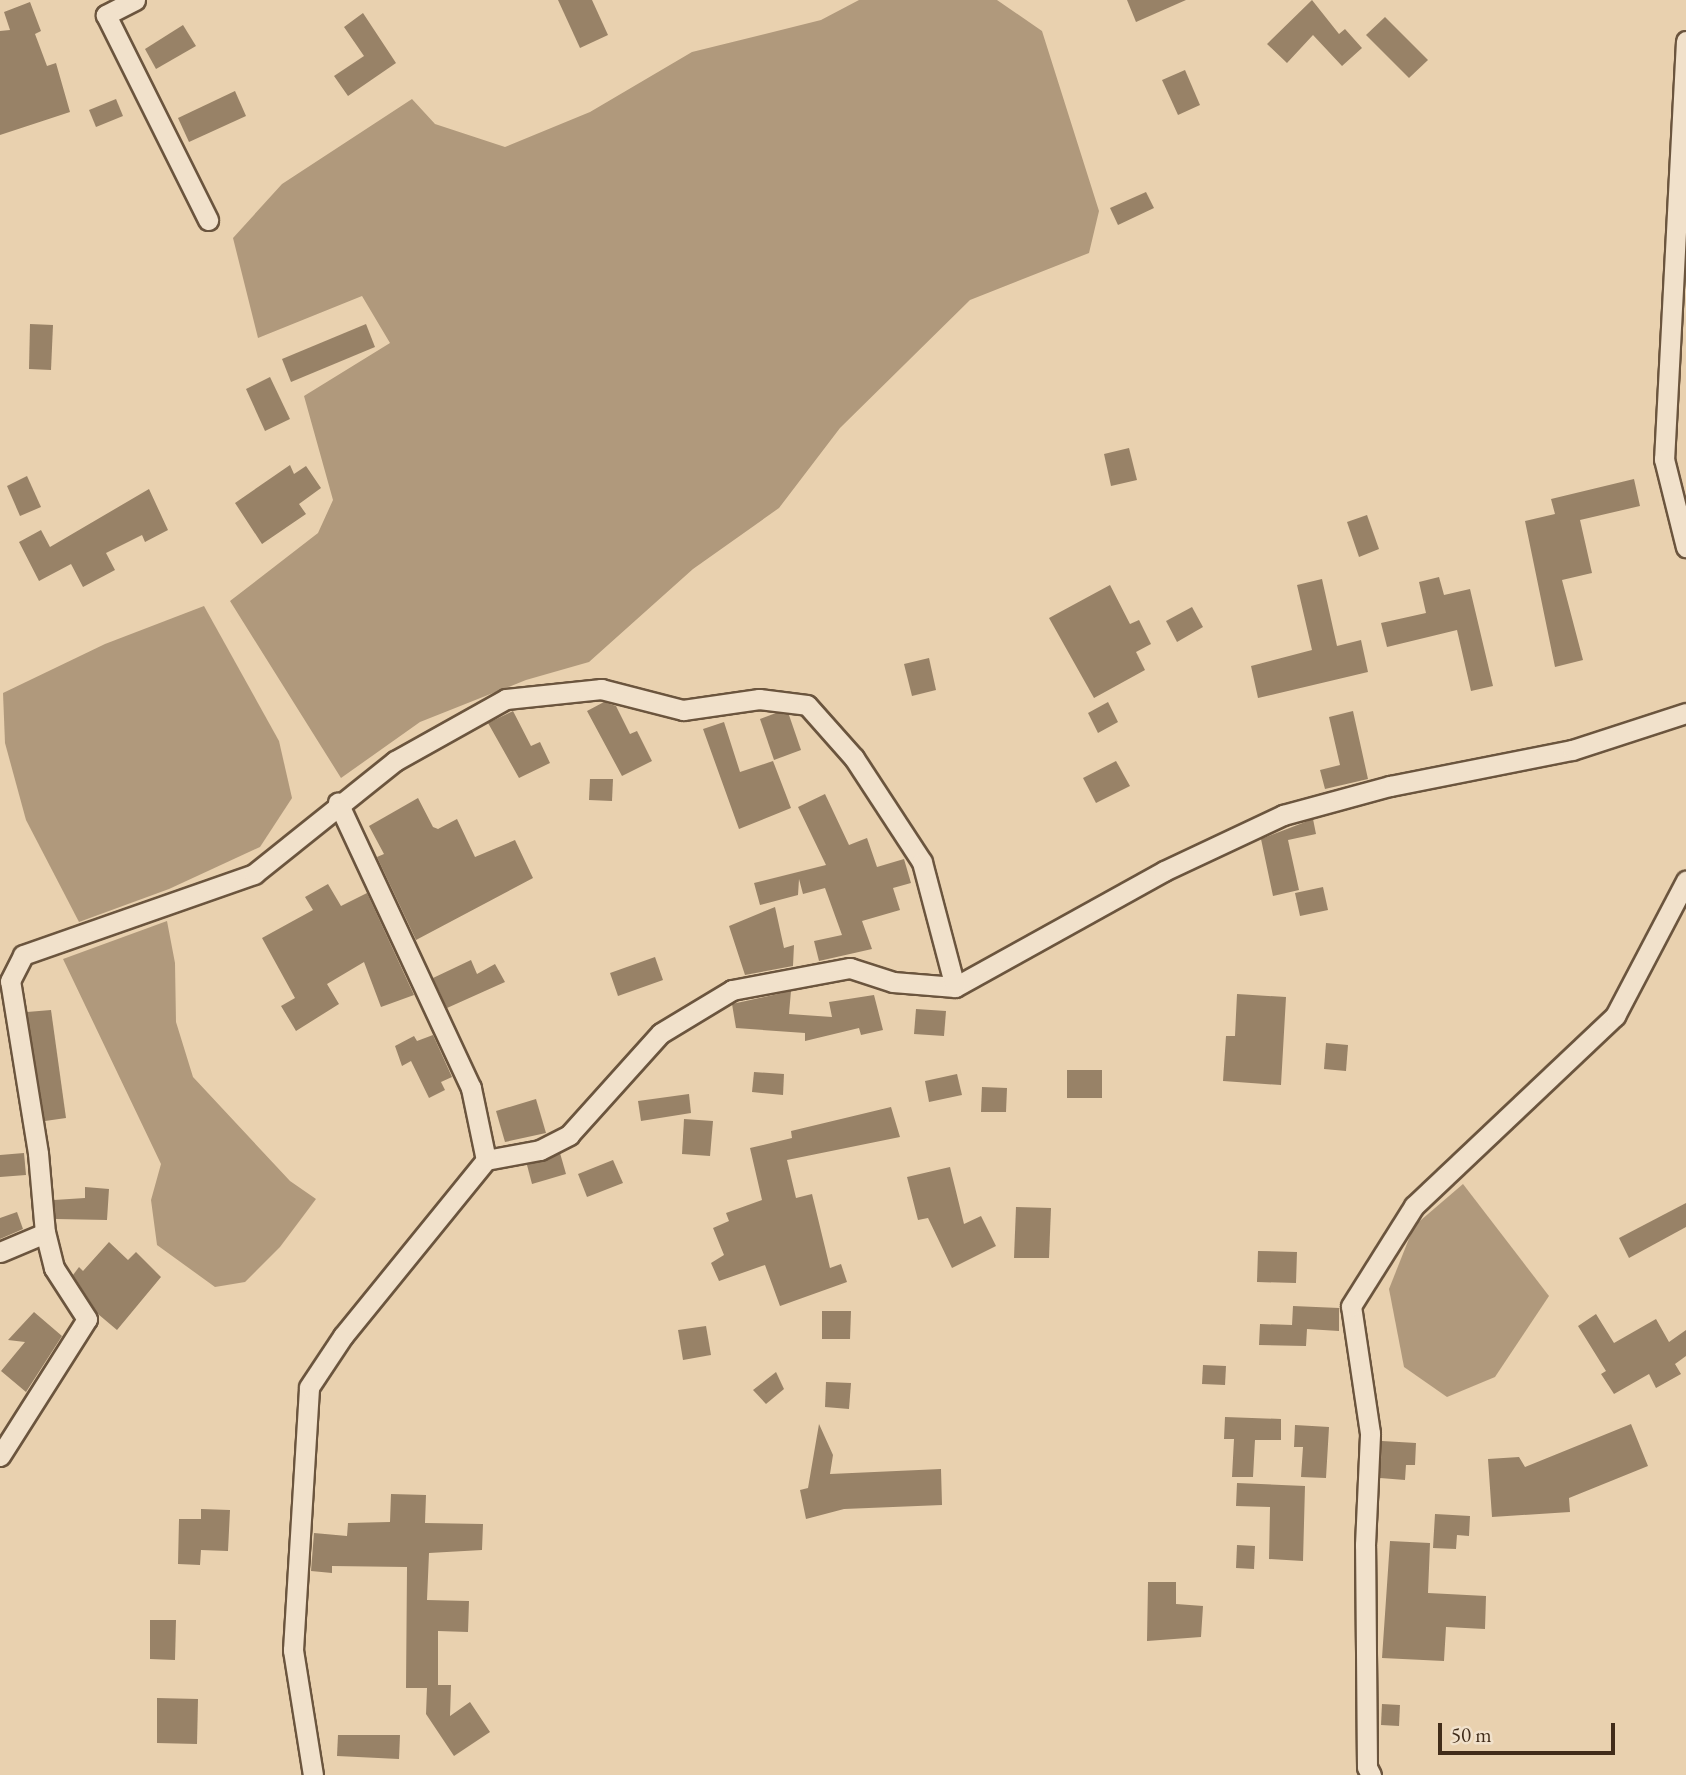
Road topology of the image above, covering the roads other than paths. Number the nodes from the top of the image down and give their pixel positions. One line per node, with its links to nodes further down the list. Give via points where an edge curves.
1 (135, 0): 3 (street, via 106,15)
2 (1686, 41): 4 (street, via 1664,459)
3 (208, 220)
4 (1686, 547)
5 (1686, 713): 8 (street, via 1572,750 1390,786 1283,815 1164,871)
6 (338, 803): 8 (street, via 394,761 506,699 601,689 682,710 759,699 807,705 854,758 922,862); 9 (street, via 471,1088); 10 (street, via 254,874 23,956 10,981 38,1153)
7 (1686, 881): 14 (street, via 1615,1016 1414,1206 1350,1306 1370,1433 1365,1545 1367,1767)
8 (955, 987): 9 (street, via 893,982 850,968 732,990 661,1033 569,1135 540,1150)
9 (486, 1160): 13 (street, via 343,1336 309,1387 293,1650)
10 (45, 1233): 11 (street); 12 (street, via 54,1268 87,1319)
11 (0, 1252)
12 (0, 1456)
13 (313, 1775)
14 (1371, 1775)

